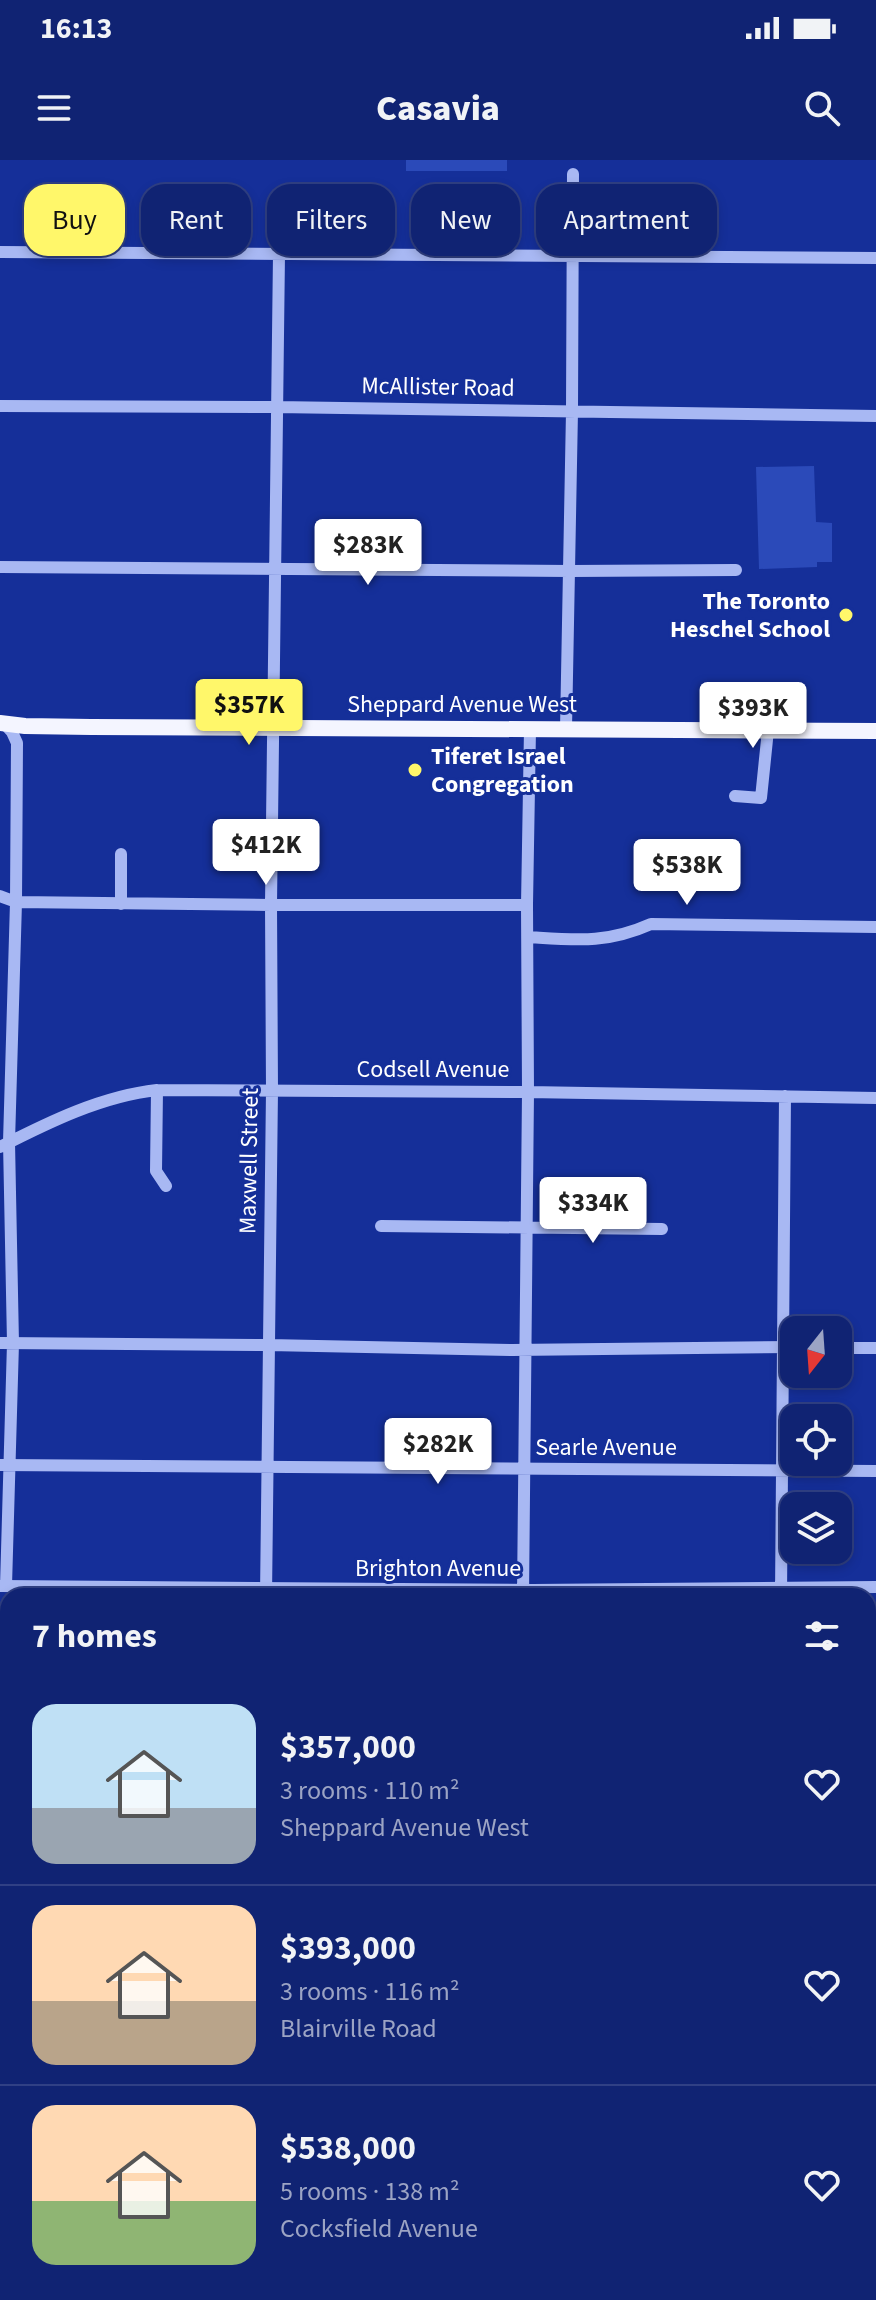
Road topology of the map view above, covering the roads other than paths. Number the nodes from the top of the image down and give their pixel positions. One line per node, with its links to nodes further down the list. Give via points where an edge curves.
1 (573, 174): 6 (street)
2 (0, 252): 3 (street)
3 (267, 254)
4 (395, 255): 6 (street)
5 (279, 256): 9 (street, Maxwell Street)
6 (573, 257): 7 (street); 10 (street)
7 (876, 258)
8 (0, 406): 9 (street, McAllister Road)
9 (276, 407): 10 (street, McAllister Road); 13 (street, Maxwell Street)
10 (572, 411): 11 (street, McAllister Road); 15 (street)
11 (876, 416)
12 (0, 567): 13 (street)
13 (276, 567): 15 (street); 17 (street, Maxwell Street)
14 (736, 570): 15 (street)
15 (570, 571): 19 (street)
16 (1, 722): 17 (main road, Sheppard Avenue West); 25 (street, via 17,743)
17 (275, 727): 18 (main road, Sheppard Avenue West); 27 (street, Maxwell Street)
18 (530, 729): 19 (main road, Sheppard Avenue West); 28 (street)
19 (566, 729): 20 (main road, Sheppard Avenue West)
20 (768, 730): 21 (main road, Sheppard Avenue West); 22 (street, via 761,798)
21 (876, 731)
22 (735, 796)
23 (121, 854): 26 (street)
24 (0, 896): 25 (street)
25 (16, 902): 26 (street); 31 (street)
26 (121, 904): 27 (street)
27 (271, 905): 28 (street); 33 (street, Maxwell Street)
28 (527, 905): 30 (street)
29 (876, 927): 30 (street, via 651,924 589,940)
30 (528, 937): 34 (street)
31 (6, 1042): 37 (street)
32 (157, 1090): 33 (street, Codsell Avenue); 37 (street, Codsell Avenue, via 105,1100); 38 (street, via 156,1171)
33 (272, 1090): 34 (street, Codsell Avenue); 44 (street, Maxwell Street)
34 (528, 1092): 35 (street, Codsell Avenue); 40 (street)
35 (785, 1096): 36 (street, Codsell Avenue); 42 (street)
36 (876, 1098)
37 (4, 1145): 43 (street)
38 (166, 1186)
39 (381, 1226): 40 (street)
40 (526, 1226): 41 (street); 48 (street)
41 (662, 1229)
42 (788, 1316)
43 (6, 1343): 44 (street); 49 (street)
44 (269, 1345): 48 (street); 50 (street, Maxwell Street)
45 (780, 1347): 48 (street)
46 (852, 1348): 47 (street)
47 (876, 1348)
48 (525, 1349): 51 (street)
49 (4, 1465): 50 (street, Searle Avenue); 56 (street)
50 (267, 1467): 51 (street, Searle Avenue); 58 (street, Maxwell Street)
51 (525, 1468): 52 (street, Searle Avenue); 59 (street)
52 (780, 1470)
53 (852, 1471): 54 (street, Searle Avenue)
54 (876, 1471)
55 (783, 1476): 60 (street)
56 (3, 1586): 57 (street, Brighton Avenue)
57 (91, 1588)
58 (266, 1588)
59 (523, 1588)
60 (781, 1588)

